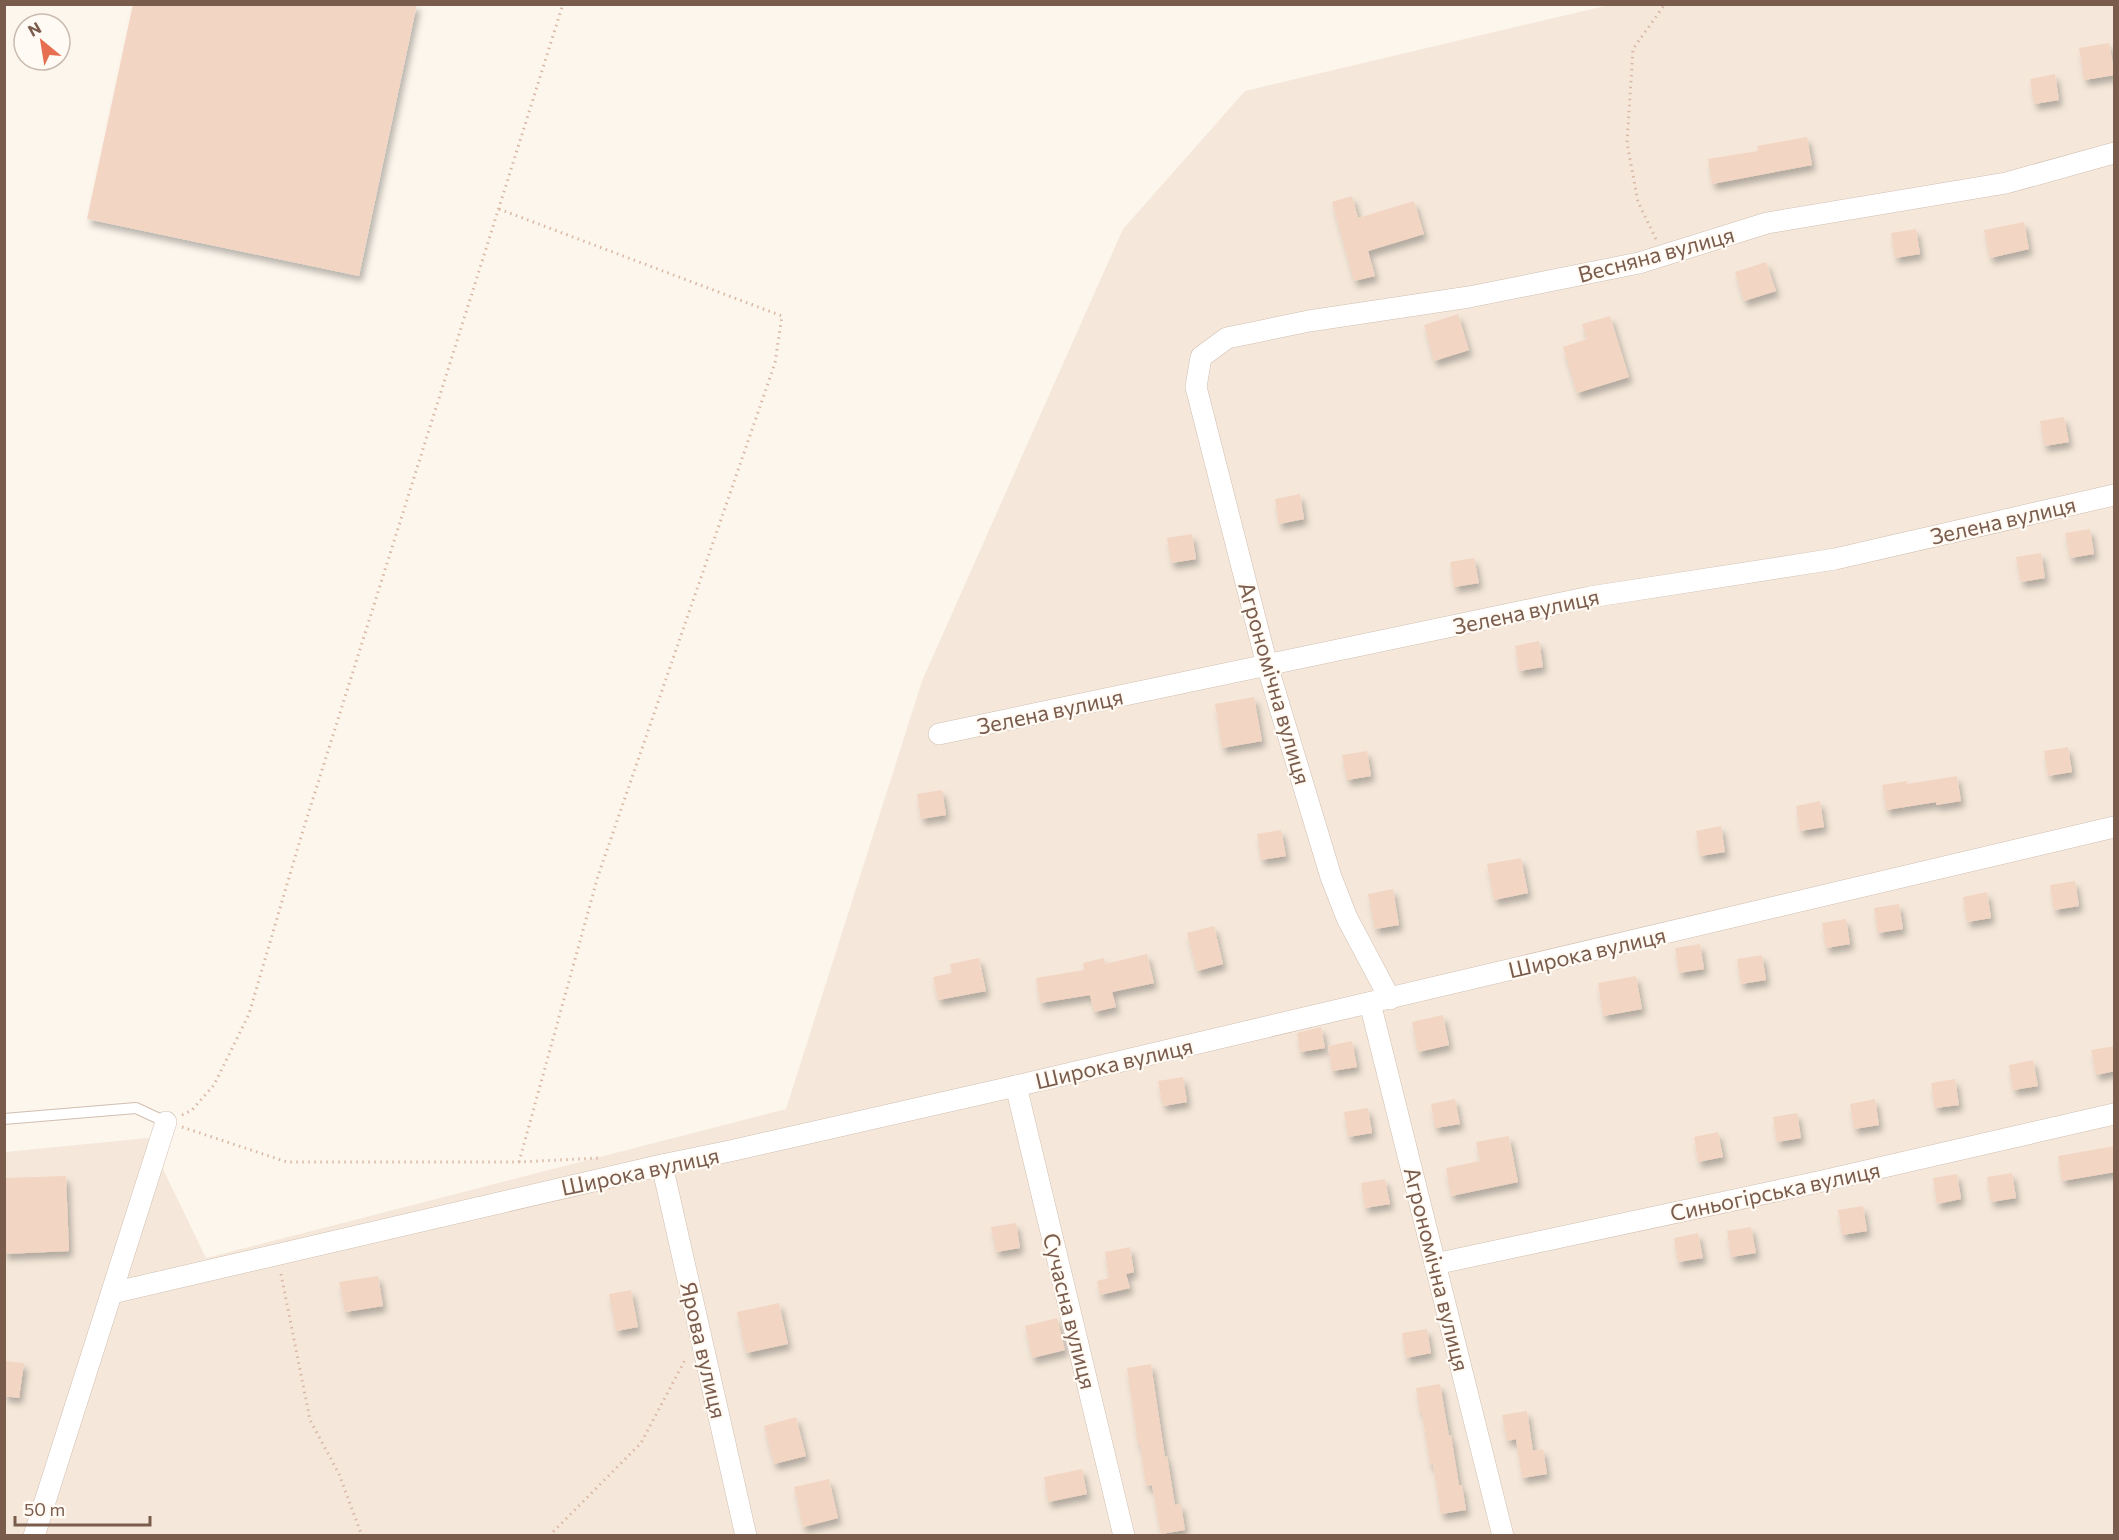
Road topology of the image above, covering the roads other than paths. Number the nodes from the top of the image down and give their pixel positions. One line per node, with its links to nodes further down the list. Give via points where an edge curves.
1 (2115, 153): 2 (street, Весняна вулиця, via 2006,183 1767,222 1639,263 1469,297 1309,321 1227,338)
2 (1201, 357): 4 (street, Агрономічна вулиця, via 1196,387)
3 (2115, 495): 4 (street, Зелена вулиця, via 1835,559 1590,597)
4 (1267, 665): 5 (street, Зелена вулиця); 7 (street, Агрономічна вулиця, via 1331,877)
5 (939, 734)
6 (2115, 827): 7 (street, Широка вулиця)
7 (1380, 1001): 8 (street, Широка вулиця); 13 (street, Агрономічна вулиця)
8 (1016, 1086): 12 (street, Широка вулиця); 17 (street, Сучасна вулиця)
9 (2115, 1114): 13 (street, Синьогірська вулиця)
10 (4, 1119): 11 (lane, via 136,1108)
11 (166, 1122): 14 (street)
12 (662, 1165): 14 (street, Широка вулиця); 16 (street, Ярова вулиця)
13 (1435, 1264): 18 (street, Агрономічна вулиця)
14 (112, 1293): 15 (street)
15 (34, 1536)
16 (746, 1536)
17 (1124, 1536)
18 (1503, 1536)

